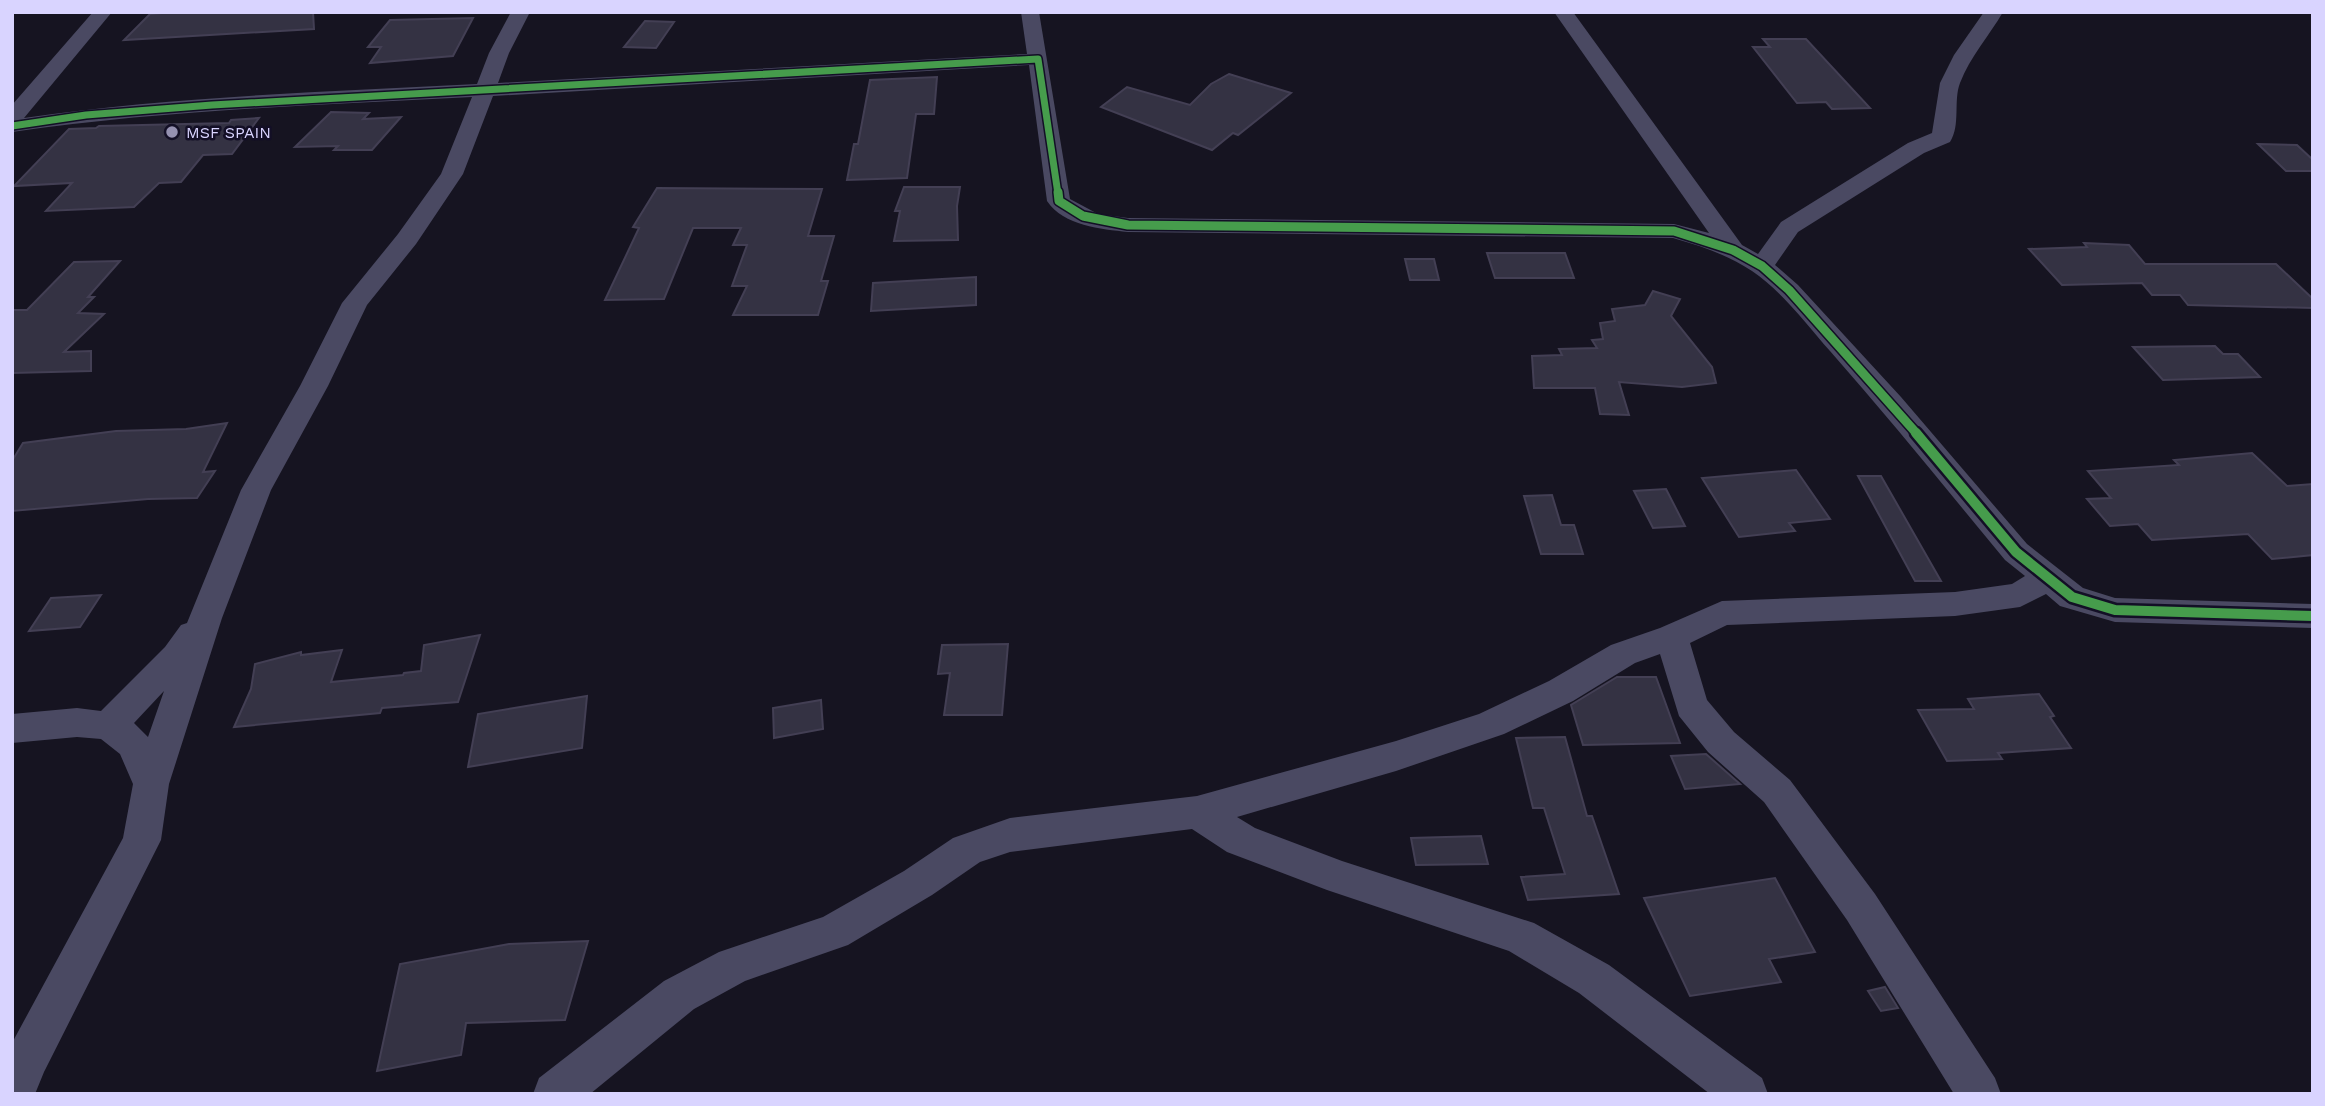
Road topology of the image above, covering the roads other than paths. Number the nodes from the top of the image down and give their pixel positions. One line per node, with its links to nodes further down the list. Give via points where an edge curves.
1 (103, 12): 8 (street)
2 (521, 12): 7 (street, via 499,53)
3 (1030, 12): 6 (street)
4 (1563, 12): 10 (street)
5 (1994, 12): 11 (street, via 1961,58 1948,86 1941,137 1789,227)
6 (1038, 59): 7 (street); 10 (street, via 1059,201 1090,220 1141,226 1674,231)
7 (487, 90): 8 (street, via 127,111); 14 (street, via 452,174 355,303 256,490)
8 (16, 123): 9 (street)
9 (12, 148)
10 (1733, 250): 11 (street)
11 (1762, 265): 12 (street, via 1891,403 2016,552)
12 (2046, 578): 13 (street, via 2072,597 2115,610); 15 (street, via 2021,594 1955,604 1722,613)
13 (2313, 616)
14 (205, 618): 16 (street, via 177,656); 18 (street)
15 (1672, 637): 19 (street, via 1623,654 1492,724); 23 (street, via 1691,706 1721,742 1777,791 1861,907)
16 (109, 725): 17 (street, via 65,723); 18 (street, via 133,744)
17 (12, 729)
18 (150, 784): 20 (street, via 142,840 26,1060)
19 (1197, 812): 21 (street, via 1010,835 967,850 834,932 734,966 679,995); 22 (street, via 1241,839 1341,878 1520,936 1594,979)
20 (13, 1094)
21 (555, 1094)
22 (1746, 1094)
23 (1979, 1094)

